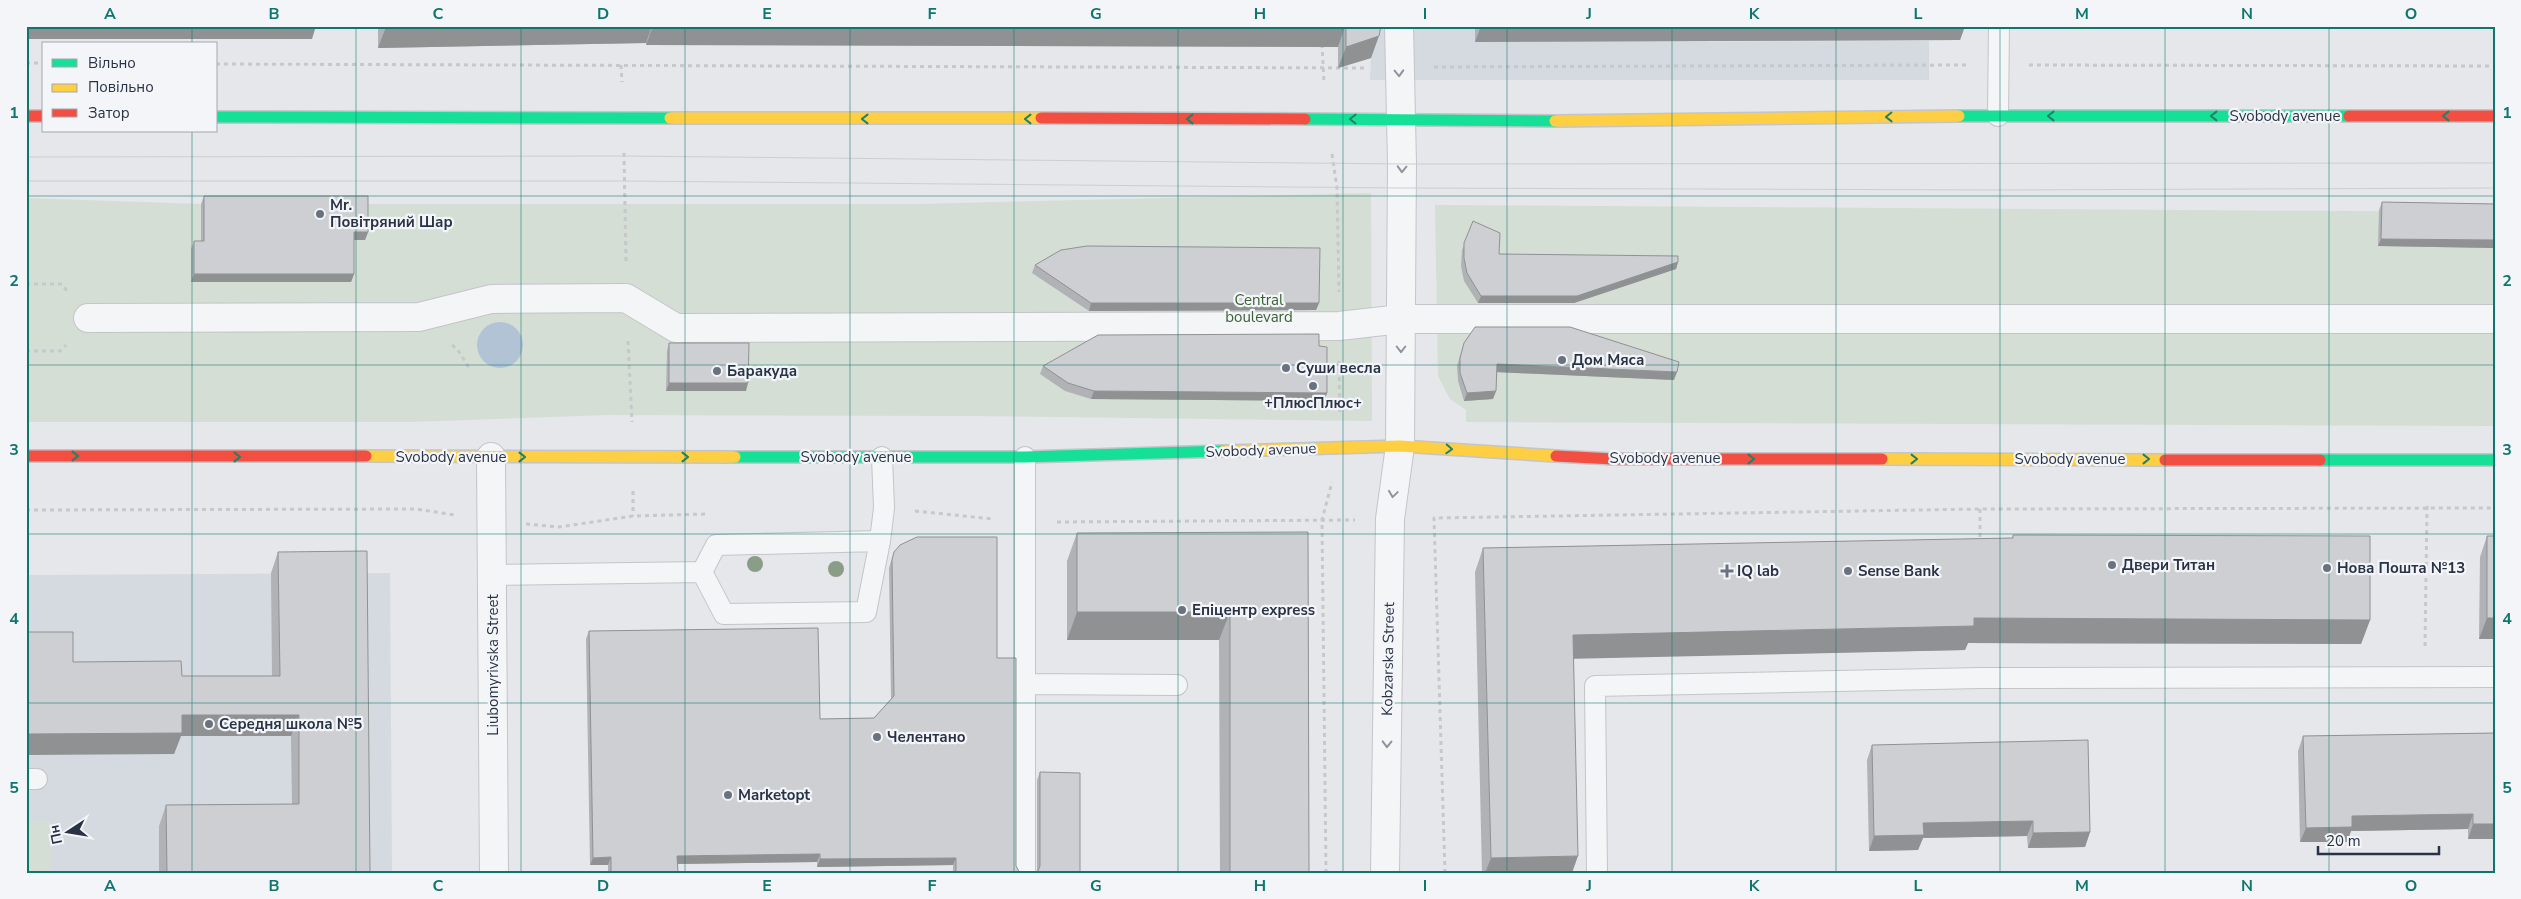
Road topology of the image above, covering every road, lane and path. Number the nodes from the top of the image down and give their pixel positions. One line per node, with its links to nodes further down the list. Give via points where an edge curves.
1 (1399, 26): 9 (street, Kobzarska Street)
2 (1999, 26): 7 (lane)
3 (1322, 35): 10 (path)
4 (26, 63): 5 (path)
5 (42, 63)
6 (218, 64): 10 (path)
7 (1997, 64): 8 (path); 9 (path); 13 (lane)
8 (2495, 66)
9 (1398, 67): 10 (path); 17 (street, Kobzarska Street, one-way to 17)
10 (1322, 70): 16 (path)
11 (26, 116): 12 (main road)
12 (42, 116)
13 (1998, 116): 14 (main road, Svobody avenue, one-way to 13); 17 (main road, Svobody avenue, one-way to 17)
14 (2495, 116)
15 (218, 117): 16 (main road, Svobody avenue, one-way to 15)
16 (1329, 118): 17 (main road, Svobody avenue, one-way to 16); 21 (path, via 1337,188)
17 (1401, 120): 19 (street, Kobzarska Street, one-way to 19)
18 (88, 318): 21 (street, via 418,317 491,299 626,298 676,328)
19 (1401, 319): 20 (street); 21 (street); 24 (street, Kobzarska Street, one-way to 24)
20 (2495, 319)
21 (1339, 326): 25 (path)
22 (458, 350): 23 (path)
23 (469, 368)
24 (1400, 446): 25 (main road, Svobody avenue); 30 (main road, Svobody avenue, one-way to 30, via 1613,459); 47 (street, Kobzarska Street, one-way to 47, via 1390,519)
25 (1340, 447): 29 (main road, Svobody avenue); 46 (path, via 1322,520)
26 (26, 456): 27 (main road, Svobody avenue, one-way to 27)
27 (491, 457): 28 (main road, Svobody avenue, one-way to 28); 39 (street, Liubomyrivska Street)
28 (882, 457): 29 (main road, Svobody avenue); 36 (lane, via 884,508)
29 (1025, 457): 42 (lane)
30 (2495, 460)
31 (2427, 506): 32 (path); 33 (path); 40 (path)
32 (2495, 508)
33 (1980, 509): 37 (path); 48 (path, via 1434,518)
34 (27, 510): 35 (path)
35 (26, 526)
36 (880, 541): 38 (lane, via 716,546); 38 (lane, via 866,612 724,614)
37 (1980, 549)
38 (702, 572): 39 (lane)
39 (493, 575): 44 (street, Liubomyrivska Street)
40 (2424, 677): 41 (lane); 49 (lane, via 1981,678 1595,686)
41 (2495, 677)
42 (1025, 684): 43 (lane); 45 (lane)
43 (1177, 685)
44 (494, 873)
45 (1025, 873)
46 (1326, 873)
47 (1385, 873)
48 (1445, 873)
49 (1597, 873)

